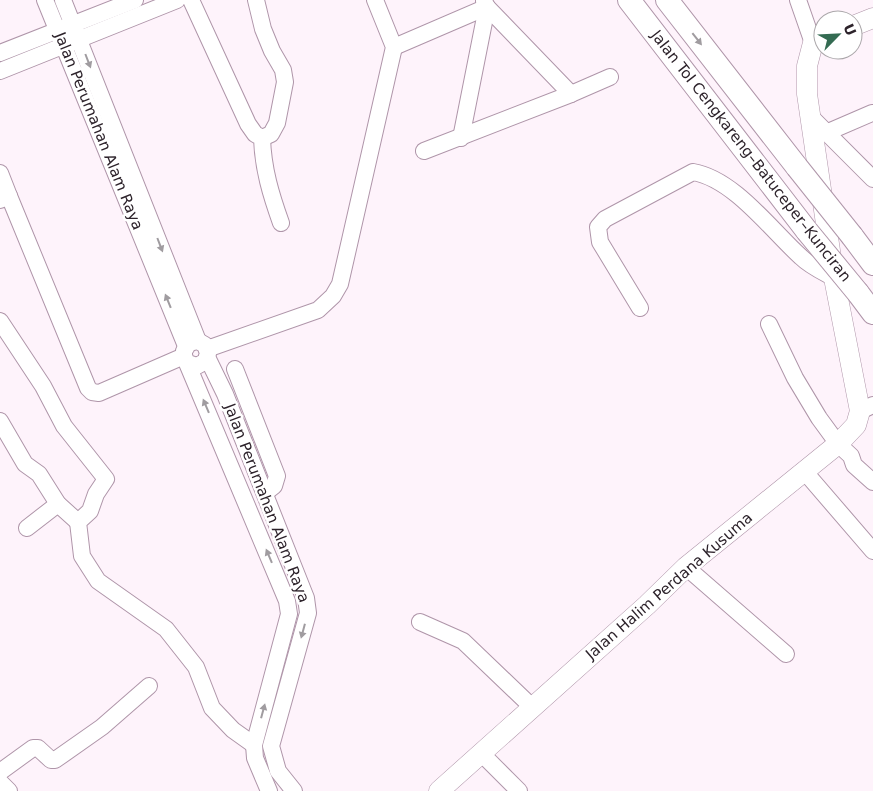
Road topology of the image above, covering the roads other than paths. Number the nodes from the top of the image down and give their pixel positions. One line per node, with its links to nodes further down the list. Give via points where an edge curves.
1 (45, 0): 12 (street, Jalan Perumahan Alam Raya)
2 (63, 0): 12 (street, Jalan Perumahan Alam Raya)
3 (135, 0): 12 (street)
4 (177, 0): 14 (street)
5 (191, 0): 24 (street, via 248,124)
6 (256, 0): 24 (street, via 263,29 284,70 285,82 275,128)
7 (375, 0): 15 (street)
8 (629, 0): 34 (highway, Jalan Tol Cengkareng–Batuceper–Kunciran, bridge, via 806,231)
9 (667, 0): 31 (highway, Jalan Tol Cengkareng–Batuceper–Kunciran, one-way to 31, bridge)
10 (798, 0): 13 (street)
11 (486, 4): 15 (street); 20 (street); 25 (street)
12 (65, 26): 14 (street, Jalan Perumahan Alam Raya); 17 (street)
13 (813, 31)
14 (72, 42): 18 (street); 37 (street, Jalan Perumahan Alam Raya)
15 (394, 47): 37 (street, via 340,284 333,296 318,310)
16 (813, 52): 22 (main road, Jalan Halim Perdana Kusuma, via 807,66)
17 (0, 53)
18 (0, 71)
19 (610, 77): 20 (street)
20 (571, 94): 25 (street)
21 (872, 113): 23 (street)
22 (811, 117): 23 (street); 32 (main road, Jalan Halim Perdana Kusuma)
23 (828, 132): 28 (street)
24 (262, 138): 30 (street, via 269,190)
25 (461, 138): 26 (street)
26 (424, 151)
27 (0, 173): 29 (street)
28 (873, 179)
29 (4, 198): 37 (street, via 92,392 99,393)
30 (281, 223)
31 (873, 264)
32 (834, 278): 33 (street, via 803,259 720,183 693,172 604,219 598,227 600,242); 41 (main road, Jalan Halim Perdana Kusuma)
33 (640, 308)
34 (873, 312)
35 (0, 321): 51 (street, via 43,386 64,426 106,479 90,511)
36 (769, 324): 45 (street, via 795,378)
37 (195, 352): 40 (street, Jalan Perumahan Alam Raya); 56 (street, Jalan Perumahan Alam Raya, one-way to 37)
38 (235, 369): 39 (street)
39 (242, 386): 40 (street); 43 (street)
40 (225, 394): 44 (street, Jalan Perumahan Alam Raya)
41 (867, 408): 45 (main road, Jalan Halim Perdana Kusuma)
42 (0, 421): 50 (street, via 25,464 39,474)
43 (261, 434): 44 (street); 49 (street, via 277,476 274,486)
44 (244, 442): 49 (street, Jalan Perumahan Alam Raya)
45 (844, 450): 46 (street); 47 (main road, Jalan Halim Perdana Kusuma); 48 (street, via 854,465)
46 (873, 470)
47 (805, 472): 53 (street); 54 (main road, Jalan Halim Perdana Kusuma)
48 (873, 482)
49 (265, 494): 55 (street, Jalan Perumahan Alam Raya)
50 (58, 504): 51 (street); 52 (street)
51 (78, 522): 61 (street, via 82,556 98,581 166,629 196,667 212,708 233,730)
52 (27, 528)
53 (873, 551)
54 (686, 567): 58 (street); 60 (main road, Jalan Halim Perdana Kusuma)
55 (306, 598): 56 (street); 67 (street, Jalan Perumahan Alam Raya, one-way to 67, via 308,613 271,746 278,771)
56 (287, 601): 61 (street, Jalan Perumahan Alam Raya, one-way to 56, via 289,614)
57 (420, 622): 60 (street, via 463,641)
58 (786, 654)
59 (149, 686): 63 (street, via 102,727 55,760 34,748)
60 (532, 707): 62 (main road, Jalan Halim Perdana Kusuma)
61 (254, 745): 66 (street, Jalan Perumahan Alam Raya, via 255,758)
62 (481, 753): 68 (main road, Jalan Halim Perdana Kusuma); 69 (street)
63 (0, 772)
64 (0, 782): 65 (street)
65 (9, 791)
66 (269, 791)
67 (294, 791)
68 (439, 791)
69 (519, 791)

